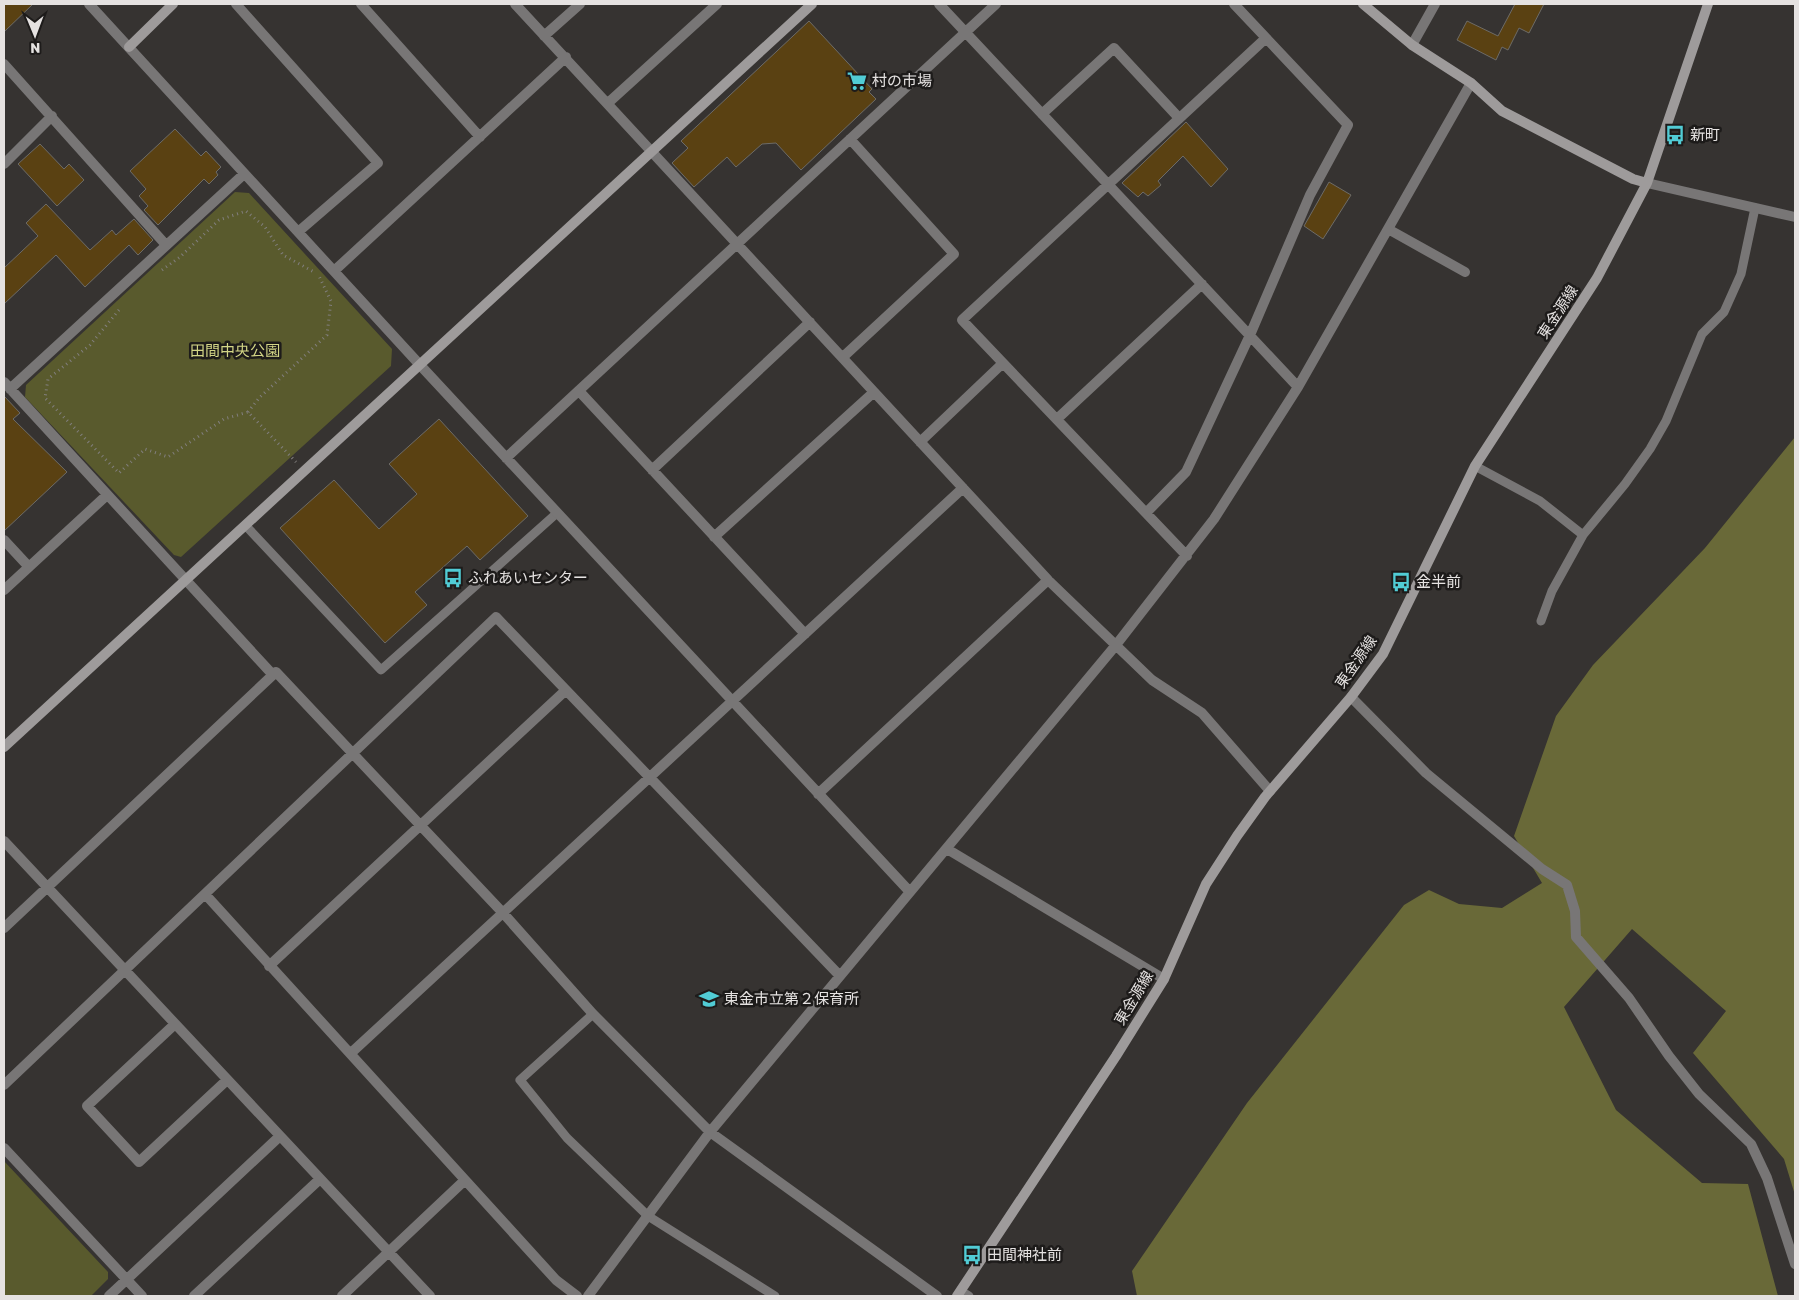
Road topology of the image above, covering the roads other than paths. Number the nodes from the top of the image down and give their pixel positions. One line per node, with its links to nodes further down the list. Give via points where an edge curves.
1 (89, 4): 19 (street)
2 (173, 4): 19 (street)
3 (236, 4): 37 (street, via 378,164)
4 (361, 4): 27 (street)
5 (515, 4): 16 (street)
6 (580, 4): 16 (street)
7 (717, 4): 23 (street)
8 (940, 4): 15 (street)
9 (996, 4): 15 (street)
10 (1234, 4): 17 (street)
11 (1363, 4): 18 (street)
12 (1435, 4): 18 (street)
13 (1708, 4): 32 (street, 東金源線)
14 (805, 6): 29 (street)
15 (966, 32): 24 (street); 28 (street)
16 (544, 36): 20 (street)
17 (1266, 38): 26 (street); 44 (street, via 1348,125 1310,194)
18 (1412, 45): 22 (street)
19 (129, 47): 31 (street)
20 (566, 57): 23 (street); 27 (street)
21 (4, 64): 25 (street)
22 (1471, 82): 32 (street, via 1502,111 1633,179); 36 (street)
23 (608, 103): 29 (street)
24 (1042, 114): 26 (street, via 1114,48); 33 (street)
25 (52, 116): 30 (street); 39 (street)
26 (1179, 118): 33 (street)
27 (480, 137): 40 (street)
28 (850, 140): 38 (street); 45 (street, via 954,254)
29 (653, 151): 38 (street); 47 (street)
30 (4, 164)
31 (244, 174): 37 (street); 39 (street)
32 (1647, 183): 34 (street); 55 (street, 東金源線, via 1597,278)
33 (1107, 184): 42 (street); 46 (street, via 962,320)
34 (1755, 208): 35 (street); 62 (lane, via 1741,274 1724,312 1702,334 1666,421 1650,449)
35 (1795, 217)
36 (1388, 229): 41 (street); 49 (street)
37 (298, 232): 40 (street)
38 (738, 244): 43 (street); 50 (street)
39 (166, 245): 48 (street)
40 (334, 271): 47 (street)
41 (1465, 272)
42 (1202, 284): 44 (street); 52 (street)
43 (810, 322): 45 (street); 56 (street)
44 (1250, 335): 49 (street); 60 (street, via 1186,472)
45 (843, 357): 51 (street)
46 (1003, 363): 52 (street); 53 (street)
47 (420, 365): 54 (street); 61 (street)
48 (7, 385): 58 (street)
49 (1298, 387): 65 (street)
50 (579, 391): 54 (street); 56 (street)
51 (874, 392): 53 (street); 63 (street)
52 (1056, 419): 60 (street)
53 (920, 442): 57 (street)
54 (506, 458): 59 (street)
55 (1475, 466): 62 (lane, via 1540,501); 75 (street, 東金源線, via 1383,654)
56 (652, 470): 63 (street)
57 (963, 488): 68 (street); 71 (street)
58 (107, 495): 66 (street); 67 (street)
59 (557, 513): 61 (lane, via 381,670); 76 (street)
60 (1146, 513): 65 (street)
61 (246, 526): 67 (street)
62 (1583, 535): 70 (lane, via 1552,590)
63 (714, 536): 71 (street)
64 (4, 540): 66 (street)
65 (1187, 556): 72 (street)
66 (29, 567): 69 (street)
67 (187, 580): 73 (street); 77 (street)
68 (1048, 580): 72 (street); 81 (street)
69 (4, 590)
70 (1541, 621)
71 (805, 634): 76 (street)
72 (1116, 645): 80 (street, via 1152,680 1202,713); 84 (street)
73 (273, 675): 78 (street, via 276,672); 85 (street)
74 (566, 690): 78 (street, via 496,617); 79 (street); 82 (street)
75 (1351, 697): 80 (street, 東金源線); 106 (street, via 1426,772 1542,869 1567,885 1575,911 1576,937 1629,998 1699,1094 1751,1144 1767,1178)
76 (732, 702): 79 (street); 81 (street)
77 (4, 747)
78 (353, 753): 82 (street); 87 (street)
79 (650, 778): 88 (street); 92 (street)
80 (1270, 791): 93 (street, 東金源線, via 1206,884)
81 (818, 794): 86 (street)
82 (420, 824): 88 (street); 90 (street)
83 (4, 841): 85 (street)
84 (947, 849): 86 (street); 93 (street)
85 (47, 888): 89 (street); 91 (street)
86 (910, 892): 92 (street)
87 (205, 894): 90 (street); 91 (street)
88 (503, 913): 94 (street); 96 (street)
89 (4, 928)
90 (269, 966): 96 (street)
91 (124, 970): 95 (street); 98 (street)
92 (840, 976): 99 (street)
93 (1164, 979): 108 (street, 東金源線)
94 (593, 1014): 99 (street); 104 (lane, via 520,1080 567,1138)
95 (175, 1024): 97 (street); 97 (street, via 87,1106 139,1162)
96 (351, 1054): 103 (street)
97 (227, 1080): 100 (street)
98 (4, 1085)
99 (710, 1132): 104 (street); 117 (street)
100 (280, 1136): 102 (street); 107 (street)
101 (4, 1148): 107 (street)
102 (320, 1179): 105 (street); 111 (street)
103 (465, 1180): 105 (street); 114 (street, via 556,1280)
104 (648, 1216): 115 (street); 116 (lane)
105 (389, 1253): 112 (street); 113 (street)
106 (1795, 1264)
107 (126, 1279): 109 (street); 110 (street)
108 (962, 1295)
109 (109, 1296)
110 (142, 1296)
111 (194, 1296)
112 (342, 1296)
113 (430, 1296)
114 (577, 1296)
115 (588, 1296)
116 (775, 1296)
117 (937, 1296)

